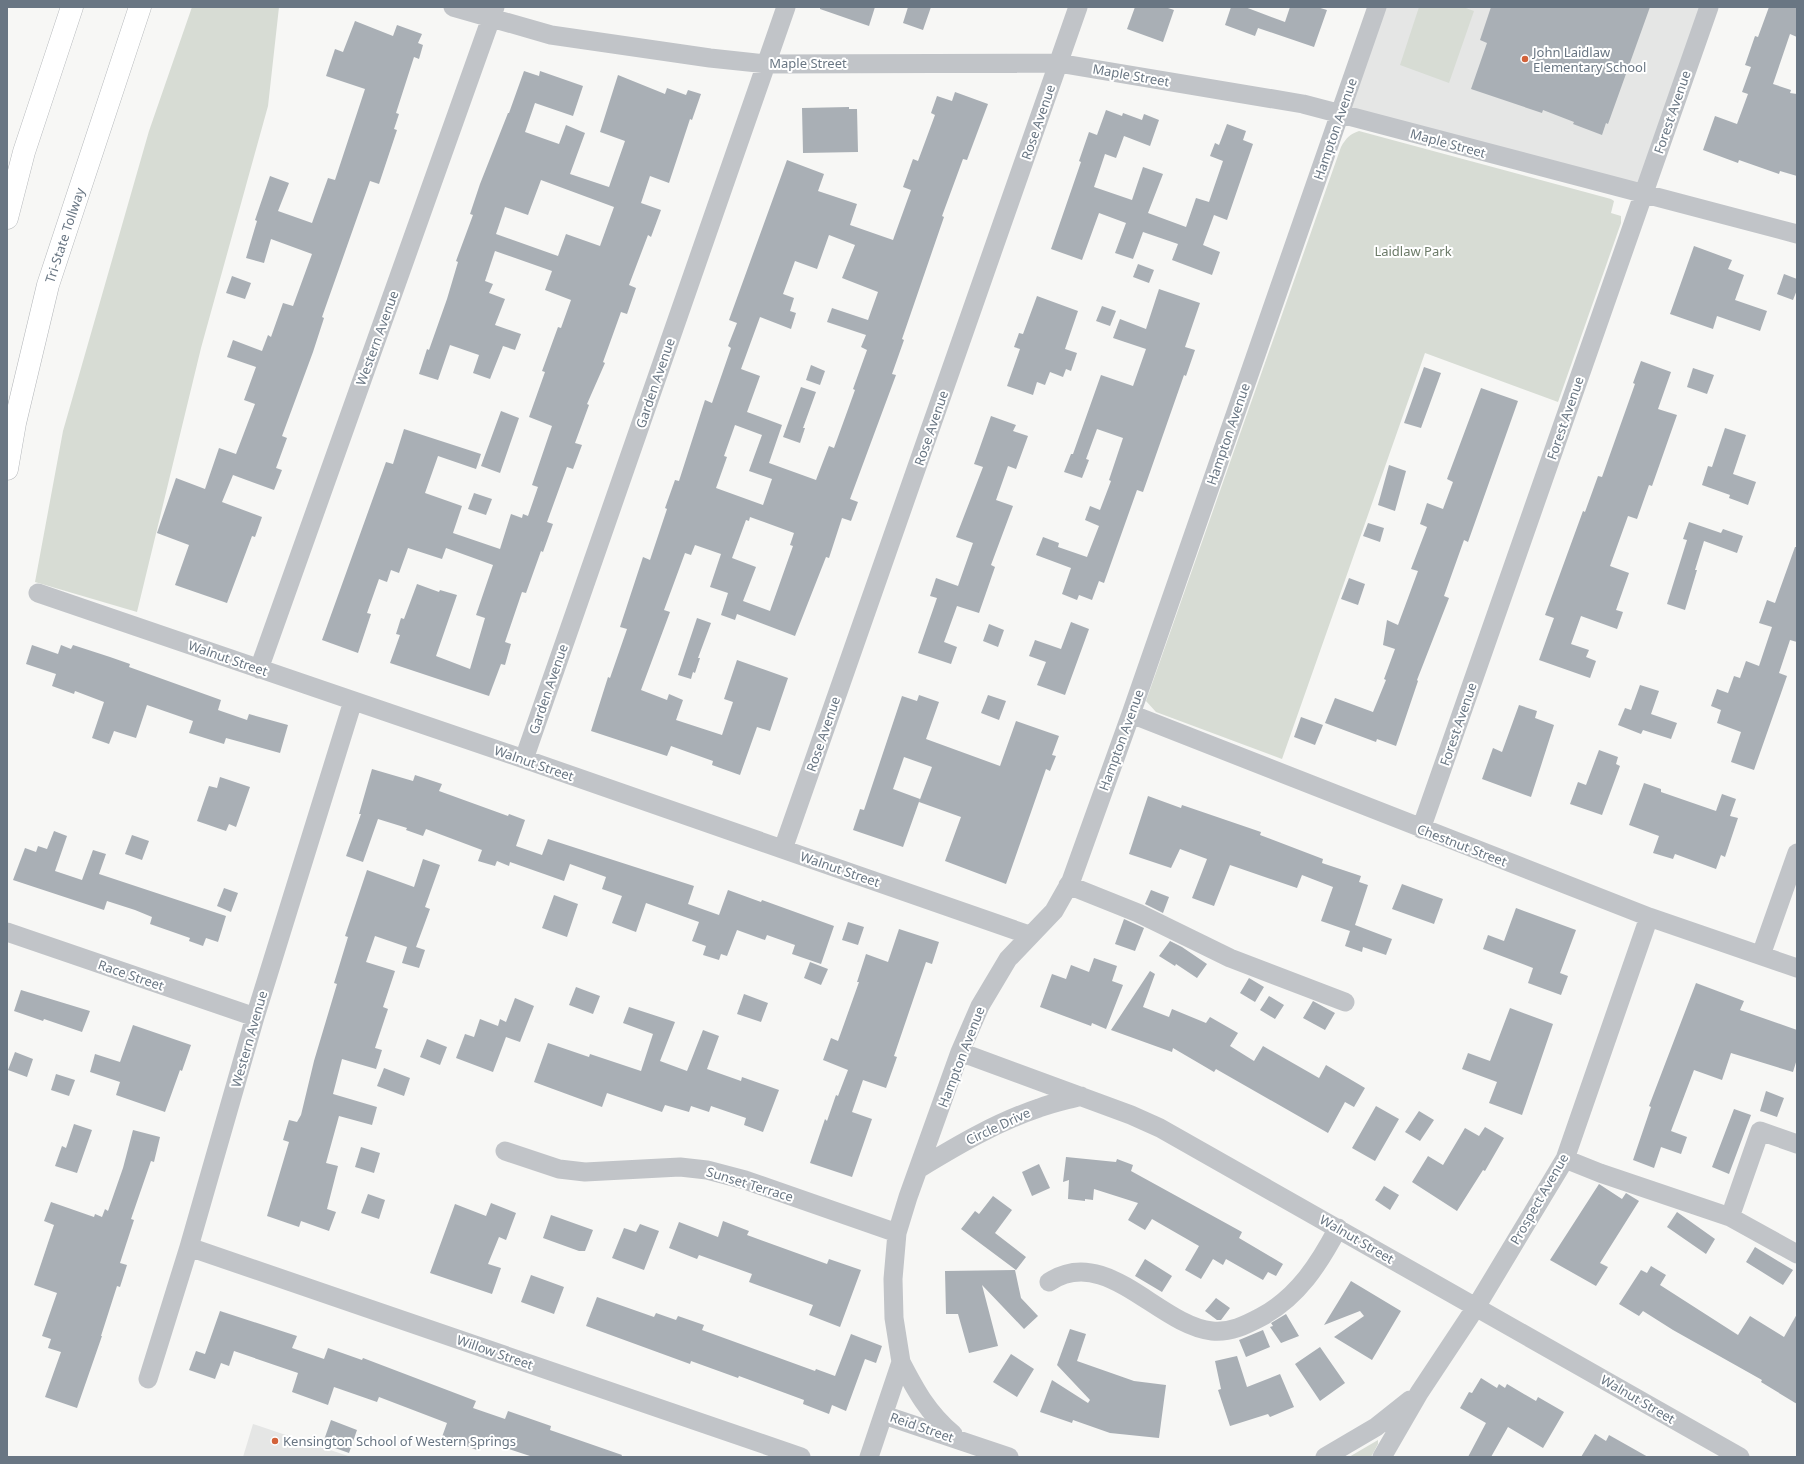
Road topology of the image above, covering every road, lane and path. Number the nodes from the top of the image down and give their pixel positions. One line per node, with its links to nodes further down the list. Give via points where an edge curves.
1 (72, 7): 13 (highway, via 24,152)
2 (140, 7): 15 (highway, Tri-State Tollway, via 48,285 15,423)
3 (453, 7): 8 (street, Maple Street)
4 (786, 7): 10 (street, Garden Avenue)
5 (1078, 7): 9 (street, Rose Avenue)
6 (1377, 7): 11 (street, Hampton Avenue)
7 (1708, 7): 12 (street, Forest Avenue)
8 (493, 12): 10 (street, Maple Street, via 551,35); 17 (street, Western Avenue)
9 (1058, 63): 10 (street, Maple Street); 11 (street, Maple Street, via 1303,104); 22 (street, Rose Avenue)
10 (766, 64): 20 (street, Garden Avenue)
11 (1340, 114): 12 (street, Maple Street); 19 (street, Hampton Avenue)
12 (1643, 195): 14 (street, Maple Street); 21 (street, Forest Avenue)
13 (7, 218)
14 (1797, 234)
15 (7, 469)
16 (38, 593): 17 (street, Walnut Street)
17 (259, 669): 18 (street, Walnut Street)
18 (353, 701): 20 (street, Walnut Street); 31 (street, Western Avenue)
19 (1131, 714): 21 (street, Chestnut Street); 24 (street, Hampton Avenue)
20 (524, 759): 22 (street, Walnut Street)
21 (1421, 829): 25 (street, Chestnut Street)
22 (783, 849): 27 (street, Walnut Street)
23 (1797, 853): 28 (street)
24 (1068, 885): 27 (street, Hampton Avenue, via 1054,911); 30 (street, via 1138,913 1230,958)
25 (1649, 917): 28 (street, Chestnut Street); 36 (street, Prospect Avenue)
26 (7, 932): 31 (street, Race Street)
27 (1029, 935): 32 (street, Hampton Avenue, via 1008,959 996,978 980,1006)
28 (1761, 955): 29 (street, Chestnut Street)
29 (1797, 968)
30 (1345, 1002)
31 (255, 1017): 41 (street, Western Avenue)
32 (960, 1052): 33 (street, Walnut Street); 37 (street, Hampton Avenue)
33 (1081, 1096): 37 (street, Circle Drive, via 1039,1107 1018,1116 963,1142); 39 (street, Walnut Street, via 1160,1128)
34 (1797, 1144): 38 (street, via 1760,1131)
35 (505, 1152): 40 (street, Sunset Terrace, via 559,1169 585,1172 680,1167 706,1170 745,1180)
36 (1565, 1159): 38 (street); 44 (street, Prospect Avenue)
37 (920, 1168): 40 (street, Hampton Avenue)
38 (1730, 1217): 42 (street)
39 (1338, 1228): 43 (street, via 1308,1278 1288,1298 1268,1313 1236,1329 1212,1331 1189,1324 1126,1288 1093,1273 1077,1271 1060,1275); 44 (street, Walnut Street)
40 (897, 1232): 45 (street, Hampton Avenue, via 893,1279 894,1318)
41 (189, 1247): 46 (street, Western Avenue); 50 (street, Willow Street)
42 (1797, 1254)
43 (1049, 1282)
44 (1476, 1306): 47 (street, Prospect Avenue); 55 (street, Walnut Street)
45 (900, 1362): 48 (street, Hampton Avenue); 49 (street, Reid Street, via 936,1420)
46 (148, 1379)
47 (1419, 1393): 53 (street, via 1376,1427); 54 (street, Prospect Avenue)
48 (884, 1415): 49 (street, Reid Street); 51 (street, Hampton Avenue)
49 (960, 1440): 52 (street, Reid Street)
50 (801, 1457)
51 (869, 1457)
52 (1009, 1457)
53 (1325, 1457)
54 (1382, 1457)
55 (1740, 1457)

